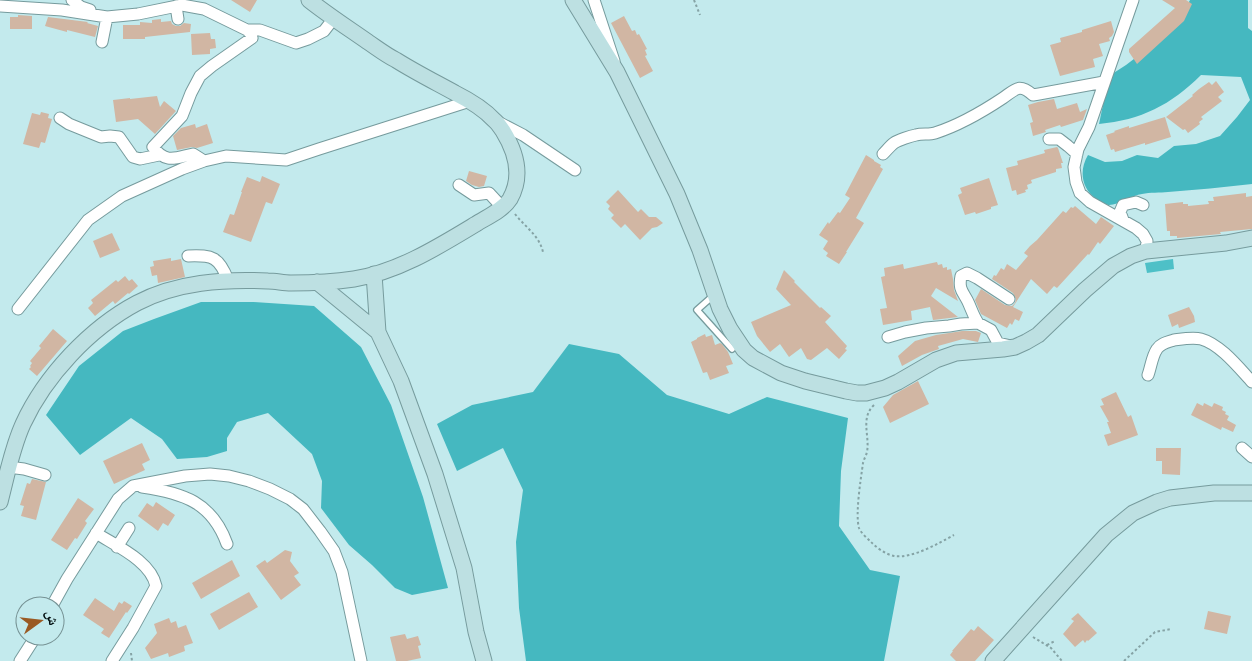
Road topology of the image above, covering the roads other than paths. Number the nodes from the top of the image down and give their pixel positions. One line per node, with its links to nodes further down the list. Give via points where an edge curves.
1 (72, 0): 8 (street, via 81,7)
2 (309, 0): 9 (street)
3 (573, 0): 13 (street)
4 (594, 0): 13 (street)
5 (1133, 0): 14 (street)
6 (0, 6): 8 (street)
7 (176, 6): 8 (street); 10 (street); 11 (street, via 204,9)
8 (110, 17): 12 (street)
9 (334, 18): 11 (street, via 324,31 296,43 260,30); 15 (street, via 393,59)
10 (178, 19)
11 (247, 30): 21 (street, via 252,38 200,76 182,116 153,147)
12 (102, 42)
13 (617, 72): 34 (street, via 677,194)
14 (1104, 82): 19 (street, via 1039,94 1026,89 1012,90 966,121 934,134 917,134 896,142); 20 (street)
15 (470, 101): 17 (street); 22 (street, via 286,160 226,156)
16 (60, 118): 21 (street, via 101,137 119,137 133,157 140,159)
17 (496, 121): 23 (street); 25 (street, via 509,141 518,169)
18 (1050, 139): 20 (street, via 1059,139)
19 (883, 154)
20 (1076, 154): 27 (street, via 1074,167 1080,193)
21 (159, 155): 22 (street, via 169,159 193,154)
22 (204, 161): 36 (street, via 122,196 88,220)
23 (575, 170)
24 (459, 185): 25 (street, via 474,195 489,193)
25 (505, 204): 31 (street, via 411,260)
26 (1143, 205): 27 (street, via 1136,202 1123,205 1120,212)
27 (1123, 220): 29 (street, via 1143,234 1147,241)
28 (1252, 238): 29 (street)
29 (1146, 251): 40 (street, via 1113,266 1038,335)
30 (188, 256): 32 (street, via 204,255 217,260)
31 (374, 274): 33 (street); 38 (street)
32 (228, 280): 33 (street); 46 (street, via 171,289 137,303 87,338 69,356 37,399 23,424)
33 (317, 282): 38 (street)
34 (715, 294): 40 (street, via 739,343 753,358 781,374 846,391 866,393 885,388 936,360 956,353); 41 (lane, via 696,310)
35 (1009, 299): 37 (street, via 977,278 967,274 961,276 962,293)
36 (18, 308)
37 (978, 323): 39 (street, via 926,328); 40 (street, via 991,330 998,343)
38 (378, 332): 60 (street, via 400,381 441,493 464,568)
39 (888, 337)
40 (1015, 347)
41 (732, 349)
42 (1148, 375): 43 (street, via 1160,346 1177,340 1200,339 1223,353)
43 (1252, 382)
44 (1242, 448): 45 (street)
45 (1252, 457)
46 (8, 467): 47 (street); 50 (street)
47 (45, 475)
48 (133, 486): 52 (street, via 118,498); 53 (street, via 159,490 198,504 215,521); 59 (street, via 210,474 249,481 290,499 303,509 334,551 342,572)
49 (1252, 493): 61 (street, via 1170,498 1133,513 1106,535)
50 (0, 502)
51 (130, 528): 54 (street)
52 (96, 533): 54 (street); 55 (street)
53 (226, 544)
54 (118, 547): 58 (street, via 137,559 155,580 156,586)
55 (58, 596)
56 (30, 646): 57 (street)
57 (20, 661)
58 (112, 661)
59 (361, 661)
60 (484, 661)
61 (993, 661)

